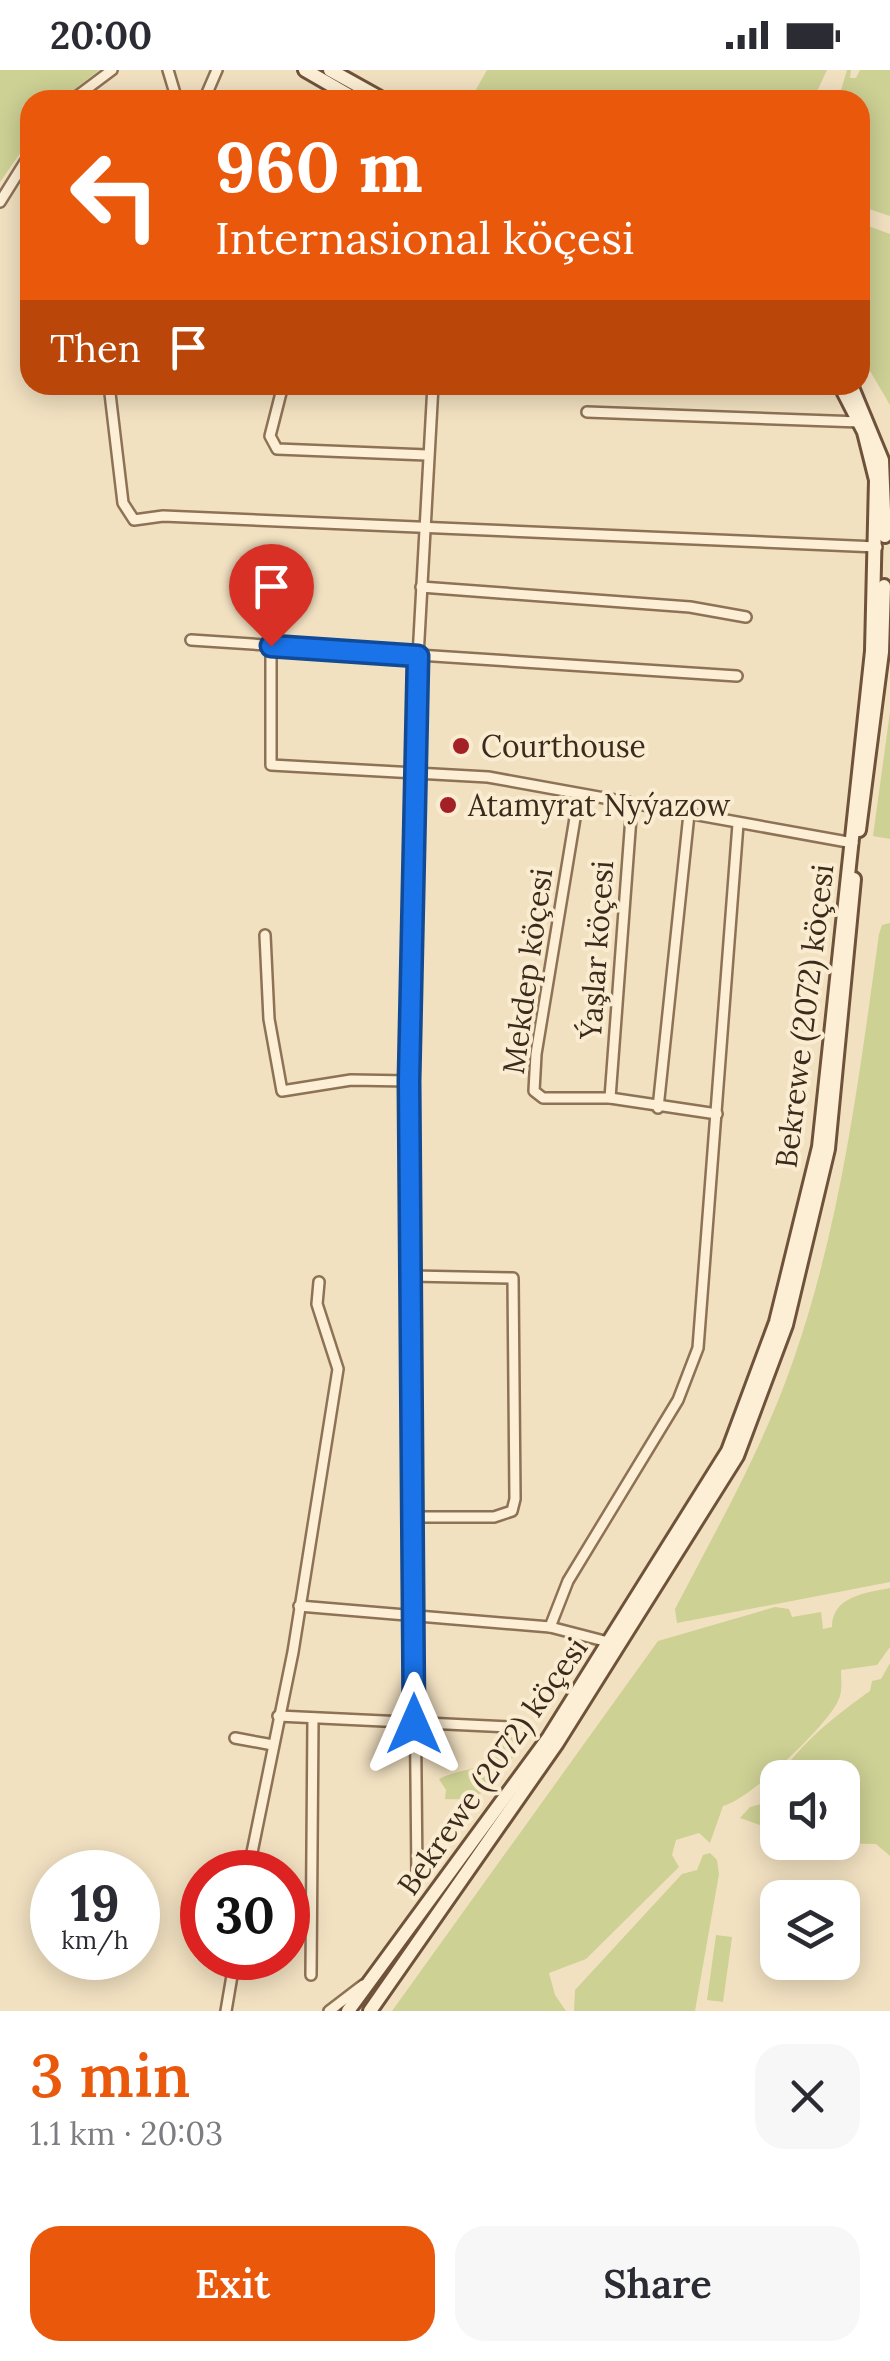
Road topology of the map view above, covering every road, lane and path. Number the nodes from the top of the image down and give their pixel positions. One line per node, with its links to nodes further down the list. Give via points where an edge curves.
1 (112, 70): 4 (street)
2 (306, 70): 5 (main road)
3 (330, 70): 6 (main road)
4 (85, 90)
5 (338, 90)
6 (366, 90)
7 (20, 170): 8 (street)
8 (0, 202)
9 (109, 395): 17 (street, via 122,503 130,518)
10 (280, 395): 16 (street, via 270,436 277,449)
11 (432, 395): 16 (street)
12 (845, 395): 15 (main road, Bekrewe (2072) köçesi)
13 (855, 395): 30 (main road, Bekrewe (2072) köçesi, via 882,460 886,498 882,652)
14 (587, 412): 15 (street)
15 (860, 422): 18 (main road, Bekrewe (2072) köçesi, via 876,480)
16 (427, 455): 17 (street)
17 (424, 526): 18 (street); 19 (street)
18 (877, 547): 30 (main road, Bekrewe (2072) köçesi)
19 (421, 587): 20 (street); 23 (street)
20 (746, 617)
21 (191, 640): 22 (street)
22 (271, 646): 23 (street); 25 (street, via 271,765)
23 (418, 656): 24 (street); 25 (street)
24 (738, 676)
25 (414, 772): 26 (street); 32 (street)
26 (579, 794): 27 (street); 33 (street, Mekdep köçesi, via 536,1054 536,1096)
27 (632, 804): 28 (street); 33 (street, Ýaşlar köçesi)
28 (689, 814): 29 (street); 34 (street)
29 (738, 824): 30 (street); 35 (street)
30 (854, 843): 42 (main road, Bekrewe (2072) köçesi, via 828,1149 786,1325 737,1456)
31 (265, 935): 32 (street, via 269,1019 282,1090 351,1080)
32 (409, 1081): 36 (street)
33 (610, 1098): 34 (street)
34 (658, 1108): 35 (street)
35 (717, 1114): 41 (street, via 694,1364 568,1582)
36 (411, 1276): 38 (street); 38 (street, via 513,1278 512,1511)
37 (319, 1282): 39 (street, via 318,1304 338,1369)
38 (413, 1517): 40 (street)
39 (299, 1606): 40 (street); 43 (street)
40 (414, 1618): 41 (street); 45 (street)
41 (550, 1628): 42 (street)
42 (614, 1644): 52 (main road, Bekrewe (2072) köçesi); 57 (main road, Bekrewe (2072) köçesi)
43 (278, 1716): 44 (street); 48 (street)
44 (314, 1718): 45 (street); 51 (street)
45 (414, 1724): 46 (street); 50 (street)
46 (510, 1727)
47 (235, 1738): 48 (street)
48 (272, 1745): 49 (street)
49 (252, 1850)
50 (416, 1876)
51 (312, 1975)
52 (373, 1978): 55 (street); 56 (main road, Bekrewe (2072) köçesi)
53 (231, 1980): 54 (street)
54 (226, 2011)
55 (329, 2011)
56 (348, 2011)
57 (370, 2011)

